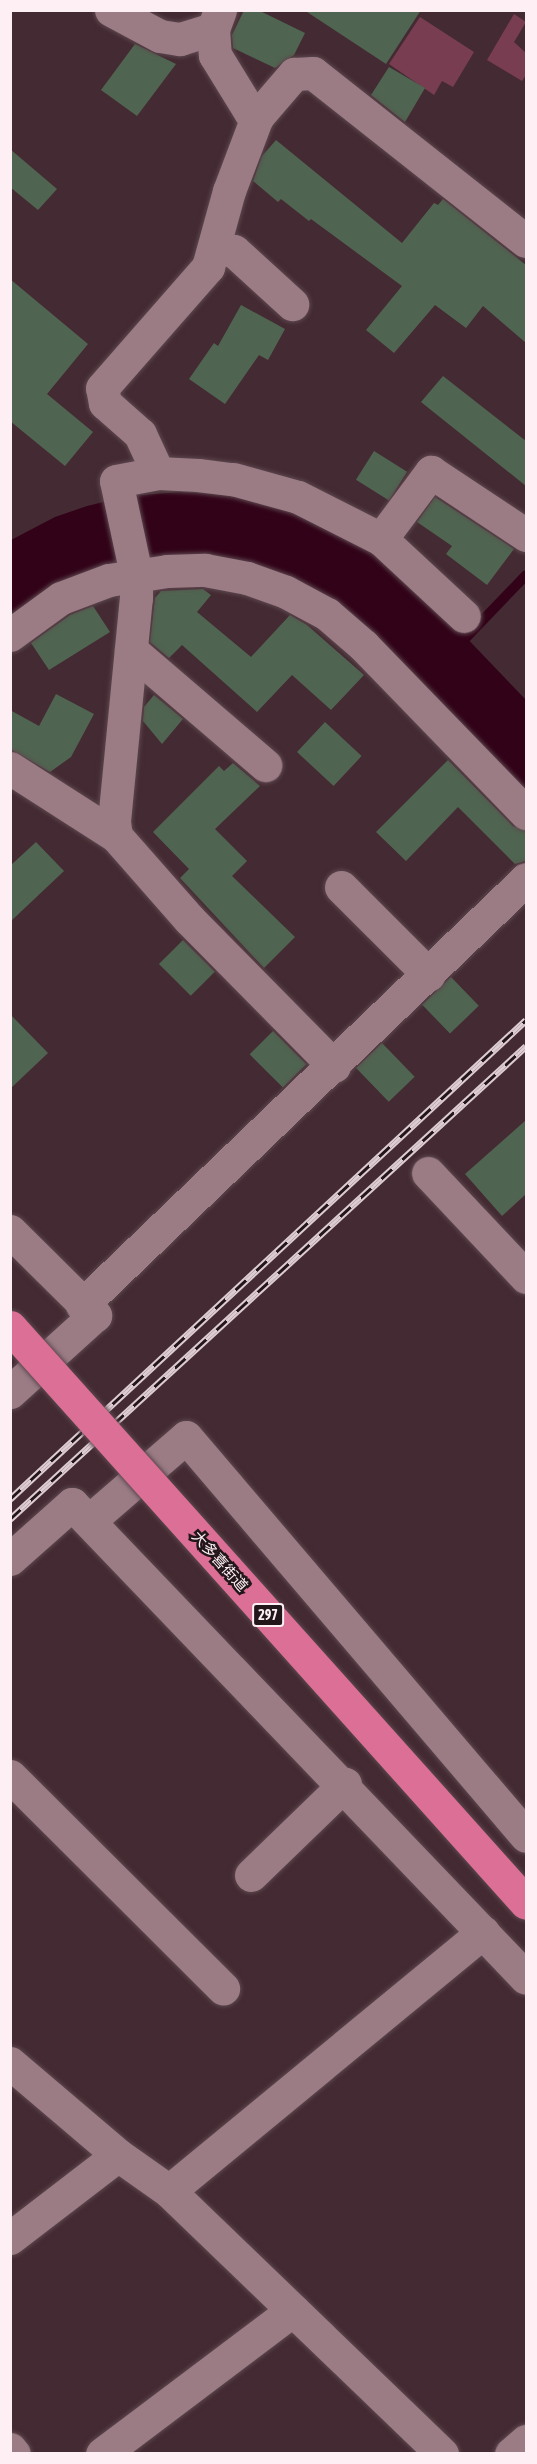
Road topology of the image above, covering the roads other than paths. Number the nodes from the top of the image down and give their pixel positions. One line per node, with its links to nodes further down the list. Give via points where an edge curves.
1 (111, 10): 2 (street, via 160,36 180,39)
2 (217, 20): 3 (street, via 215,55)
3 (257, 117): 4 (street, via 294,74 312,73); 5 (street, via 229,191)
4 (526, 241)
5 (216, 247): 6 (street, via 234,250); 7 (street, via 208,267 102,388 105,403 140,434)
6 (292, 304)
7 (158, 473): 9 (street, via 233,478 269,487 327,508); 10 (street, via 116,481)
8 (526, 535): 9 (street, via 431,472)
9 (381, 540): 11 (street)
10 (136, 574): 12 (street, via 61,598); 13 (street); 16 (street, via 205,570 247,578 286,592 327,614 364,646)
11 (464, 616)
12 (10, 635)
13 (131, 650): 14 (street); 17 (street, via 115,809)
14 (265, 765)
15 (10, 768): 17 (street)
16 (526, 813)
17 (116, 836): 21 (street, via 189,919)
18 (526, 879): 20 (street)
19 (341, 887): 20 (street)
20 (429, 975): 21 (street)
21 (334, 1066): 25 (street)
22 (428, 1173): 24 (street)
23 (10, 1231): 25 (street)
24 (526, 1277)
25 (82, 1305): 27 (street, via 95,1316)
26 (10, 1327): 34 (highway, 大多喜街道 / 297, bridge)
27 (10, 1392)
28 (89, 1521): 29 (street, via 72,1504); 31 (street); 32 (street, via 186,1437)
29 (10, 1559)
30 (10, 1776): 37 (street)
31 (345, 1784): 33 (street); 35 (street)
32 (526, 1836)
33 (251, 1875)
34 (526, 1903)
35 (483, 1932): 36 (street); 40 (street)
36 (526, 1978)
37 (223, 1988)
38 (10, 2063): 39 (street)
39 (118, 2155): 40 (street); 41 (street)
40 (169, 2191): 42 (street)
41 (10, 2238)
42 (293, 2310): 46 (street); 47 (street)
43 (526, 2441): 48 (street)
44 (10, 2449): 45 (street)
45 (14, 2454)
46 (102, 2454)
47 (442, 2454)
48 (511, 2454)

